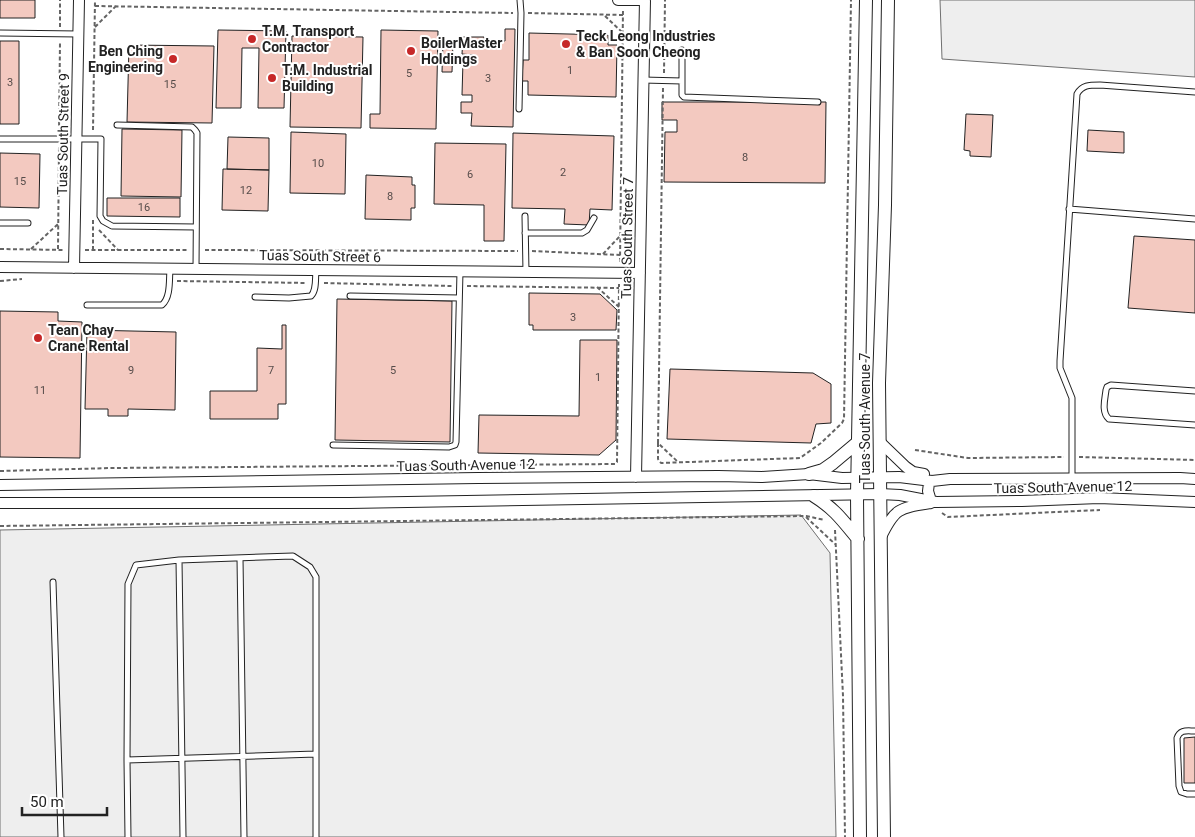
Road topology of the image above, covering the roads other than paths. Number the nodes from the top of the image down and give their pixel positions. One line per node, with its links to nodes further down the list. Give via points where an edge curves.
1 (79, 0): 9 (street, Tuas South Street 9)
2 (520, 0): 15 (lane)
3 (618, 0): 4 (street)
4 (623, 0): 5 (street)
5 (645, 0): 11 (street, Tuas South Street 7)
6 (866, 0): 41 (street, Tuas South Avenue 7)
7 (888, 0): 42 (street, Tuas South Avenue 7)
8 (0, 33): 9 (lane)
9 (79, 34): 18 (street, Tuas South Street 9)
10 (682, 50): 12 (lane)
11 (644, 80): 12 (lane); 34 (street, Tuas South Street 7)
12 (682, 81): 14 (lane, via 682,95 688,98)
13 (1195, 92): 19 (lane, via 1100,85 1085,85 1080,89 1076,100)
14 (818, 102)
15 (518, 109)
16 (117, 125): 25 (lane, via 192,127 195,130)
17 (0, 139): 18 (lane)
18 (77, 139): 25 (lane, via 101,139 100,216 103,221 112,226); 28 (street, Tuas South Street 9)
19 (1069, 210): 22 (lane); 49 (lane, via 1060,368 1072,398)
20 (525, 216): 26 (lane)
21 (594, 218): 26 (lane, via 582,233)
22 (1195, 219)
23 (0, 223): 24 (lane)
24 (28, 223)
25 (196, 227): 30 (lane)
26 (525, 234): 33 (lane)
27 (0, 266): 28 (street, Tuas South Street 6)
28 (74, 268): 29 (street, Tuas South Street 6)
29 (170, 269): 30 (street, Tuas South Street 6); 38 (lane, via 167,301 162,305)
30 (196, 269): 31 (street, Tuas South Street 6)
31 (316, 270): 32 (street, Tuas South Street 6); 36 (lane, via 312,296)
32 (460, 271): 33 (street, Tuas South Street 6); 37 (lane)
33 (526, 272): 34 (street, Tuas South Street 6)
34 (640, 273): 45 (street, Tuas South Street 7)
35 (350, 296): 37 (lane)
36 (255, 297)
37 (459, 298): 43 (lane, via 455,445)
38 (86, 305)
39 (1195, 391): 40 (lane, via 1111,385 1107,386 1104,412 1110,419)
40 (1195, 425)
41 (858, 442): 44 (street, via 823,470); 47 (street, Tuas South Avenue 7)
42 (880, 442): 46 (street, Tuas South Avenue 7); 48 (street, via 913,472)
43 (333, 445)
44 (809, 474): 45 (street, Tuas South Avenue 12); 47 (street, Tuas South Avenue 12)
45 (636, 477): 52 (street, Tuas South Avenue 12)
46 (880, 477): 47 (street, Tuas South Avenue 12); 51 (street, Tuas South Avenue 12); 53 (street, Tuas South Avenue 7)
47 (858, 478): 54 (street, Tuas South Avenue 7)
48 (950, 479): 49 (street, Tuas South Avenue 12); 51 (street, Tuas South Avenue 12)
49 (1072, 479): 50 (street, Tuas South Avenue 12)
50 (1195, 479)
51 (932, 481): 58 (street, via 928,491)
52 (0, 485)
53 (880, 494): 54 (street, Tuas South Avenue 12); 58 (street, Tuas South Avenue 12, via 900,495); 59 (street, Tuas South Avenue 7)
54 (857, 495): 55 (street, Tuas South Avenue 12); 60 (street, Tuas South Avenue 7)
55 (814, 496): 57 (street, Tuas South Avenue 12, via 349,503); 60 (street, via 836,512)
56 (1195, 502): 58 (street, Tuas South Avenue 12, via 1099,498)
57 (0, 503)
58 (936, 505): 59 (street, via 910,506 897,512)
59 (881, 538): 76 (street, Tuas South Avenue 7)
60 (858, 539): 75 (street, Tuas South Avenue 7)
61 (240, 558): 62 (lane); 65 (lane, via 294,556 310,567 316,577); 66 (lane)
62 (179, 560): 67 (lane); 68 (lane, via 136,565 128,584)
63 (53, 582): 70 (lane)
64 (1195, 731): 69 (lane, via 1178,734 1178,746 1181,792)
65 (316, 754): 66 (lane); 74 (lane)
66 (243, 757): 67 (lane); 73 (lane)
67 (182, 759): 68 (lane); 72 (lane)
68 (126, 760): 71 (lane)
69 (1195, 794)
70 (61, 837)
71 (128, 837)
72 (183, 837)
73 (244, 837)
74 (316, 837)
75 (860, 837)
76 (884, 837)

